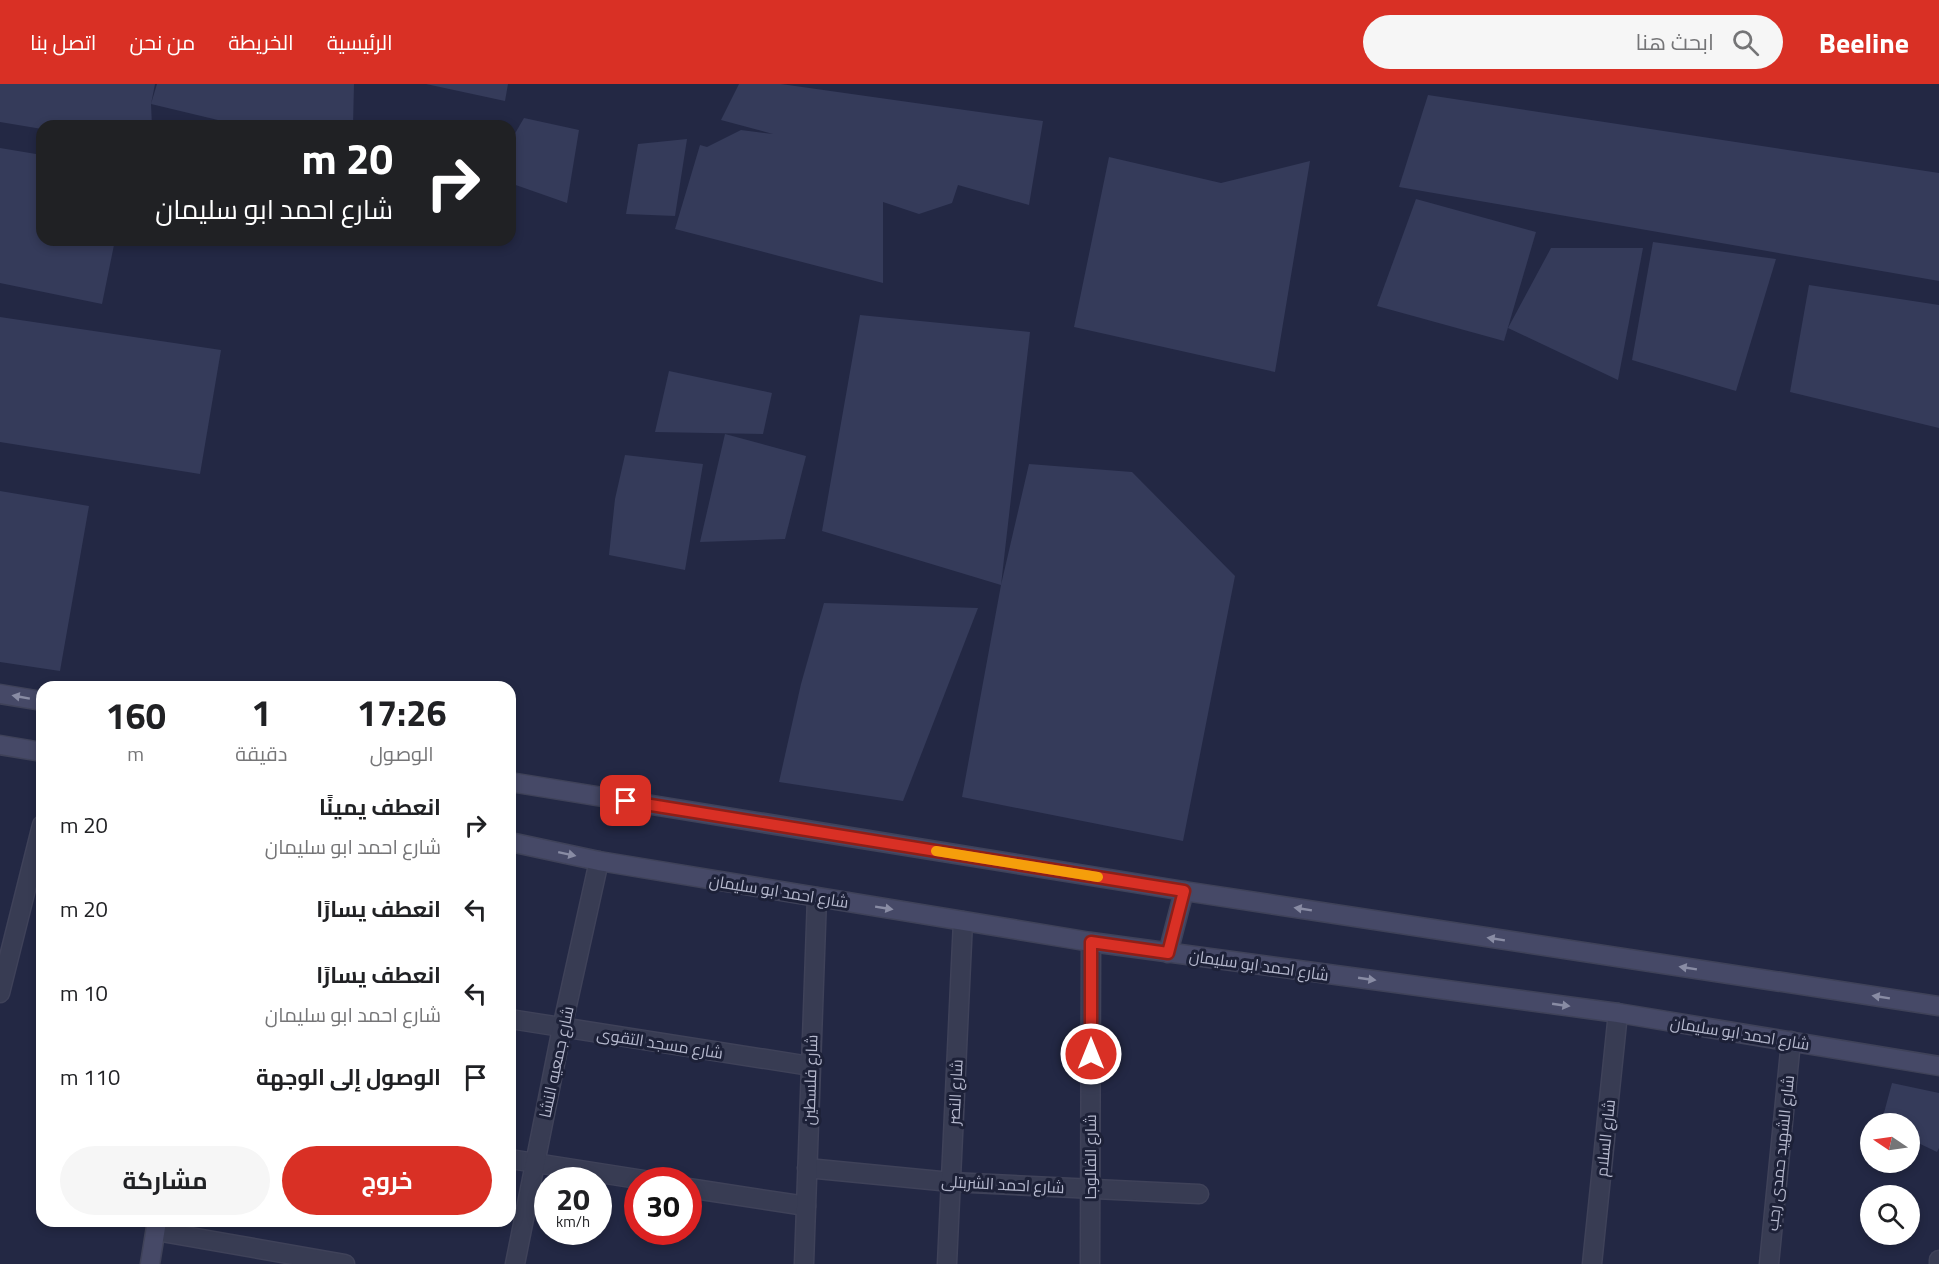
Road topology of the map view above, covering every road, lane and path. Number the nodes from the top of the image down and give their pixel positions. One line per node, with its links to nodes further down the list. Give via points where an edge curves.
1 (0, 694): 2 (main road, one-way to 1)
2 (36, 700)
3 (0, 745): 4 (main road)
4 (36, 751)
5 (516, 783): 9 (main road)
6 (516, 843): 8 (main road, شارع احمد ابو سليمان, one-way to 8)
7 (36, 849): 14 (street)
8 (599, 861): 10 (main road, شارع احمد ابو سليمان); 18 (street, شارع جمعيه النشا)
9 (1184, 891): 13 (main road); 15 (main road, one-way to 9)
10 (817, 897): 11 (main road, شارع احمد ابو سليمان, one-way to 11); 20 (street, شارع فلسطين)
11 (963, 921): 12 (main road, شارع احمد ابو سليمان); 26 (street, شارع النصر)
12 (1091, 942): 13 (main road, شارع احمد ابو سليمان); 27 (street, شارع الفالوجا)
13 (1168, 953): 16 (main road, شارع احمد ابو سليمان, one-way to 16)
14 (0, 993)
15 (1939, 1006)
16 (1618, 1013): 19 (main road, شارع احمد ابو سليمان); 39 (street, شارع السلام)
17 (516, 1020): 18 (street, شارع مسجد التقوى)
18 (562, 1028): 20 (street, شارع مسجد التقوى); 23 (street, شارع جمعيه النشا)
19 (1791, 1041): 21 (main road, شارع احمد ابو سليمان); 40 (street, شارع الشهيد حمدى رجب)
20 (810, 1066): 24 (street, شارع فلسطين)
21 (1939, 1066)
22 (516, 1160): 23 (street)
23 (535, 1163): 25 (street); 35 (street, شارع جمعيه النشا)
24 (807, 1168): 26 (street, شارع احمد الشربتلى); 30 (street, شارع فلسطين)
25 (624, 1177)
26 (951, 1182): 27 (street, شارع احمد الشربتلى); 37 (street, شارع النصر)
27 (1090, 1188): 29 (street, شارع احمد الشربتلى); 38 (street, شارع الفالوجا)
28 (702, 1190): 30 (street)
29 (1199, 1194)
30 (806, 1206): 36 (street, شارع فلسطين)
31 (156, 1227): 33 (main road)
32 (161, 1227): 34 (street)
33 (150, 1264)
34 (345, 1264)
35 (515, 1264)
36 (804, 1264)
37 (947, 1264)
38 (1090, 1264)
39 (1592, 1264)
40 (1769, 1264)

